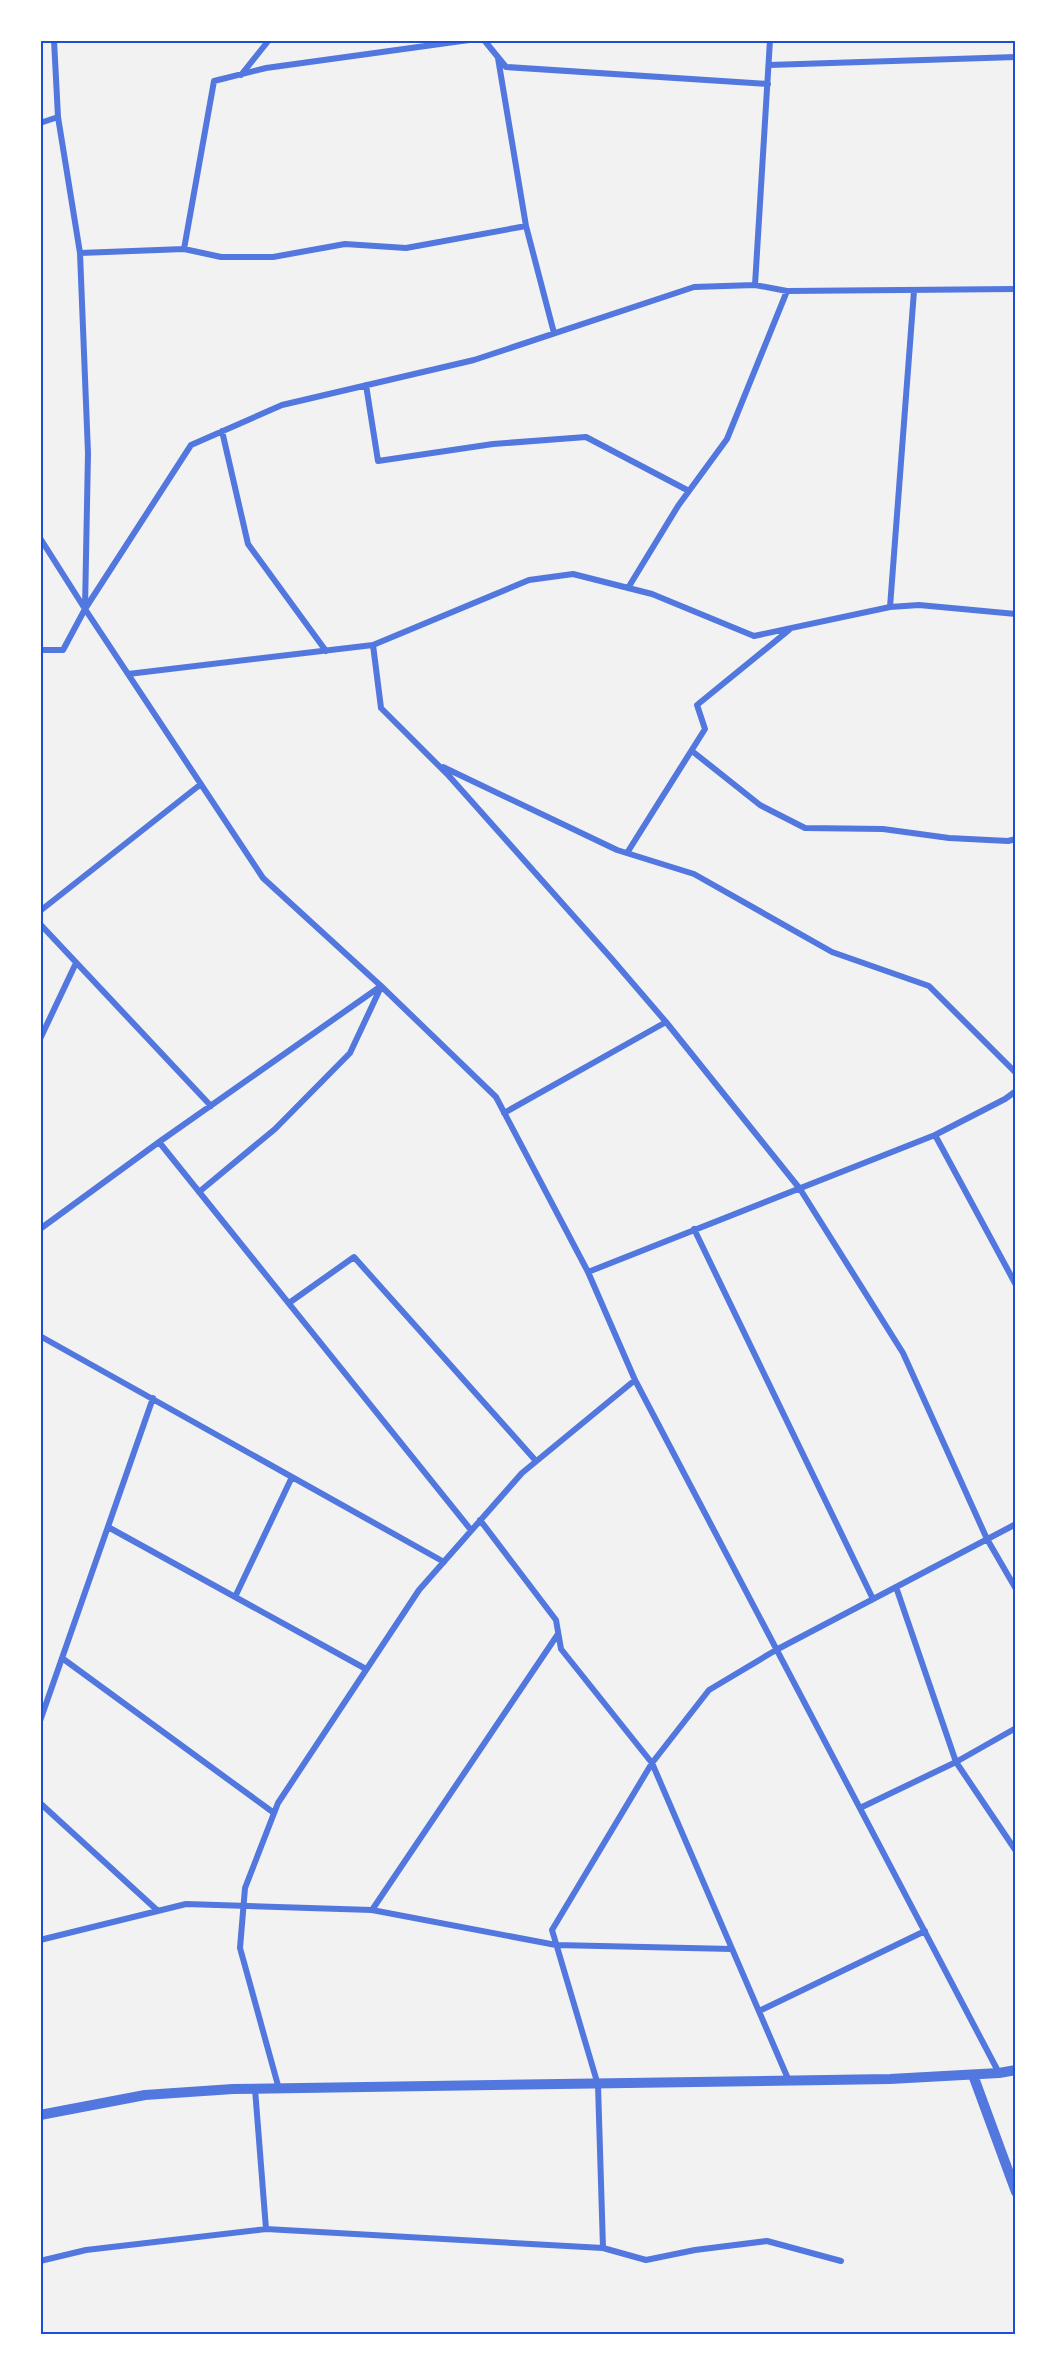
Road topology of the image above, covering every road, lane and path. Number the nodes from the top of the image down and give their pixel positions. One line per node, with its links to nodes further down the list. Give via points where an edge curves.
1 (54, 40): 11 (street)
2 (269, 40): 9 (street)
3 (469, 40): 9 (street, via 266,68)
4 (484, 40): 6 (street)
5 (770, 40): 8 (street)
6 (498, 57): 10 (street, via 506,67); 13 (street)
7 (1016, 57): 8 (street)
8 (769, 65): 10 (street)
9 (241, 75): 14 (street, via 214,81)
10 (768, 84): 16 (street)
11 (58, 117): 12 (street); 15 (street)
12 (40, 123)
13 (526, 226): 14 (street, via 406,248 345,244 273,257 221,257); 20 (street)
14 (184, 249): 15 (street)
15 (80, 253): 27 (street, via 88,453)
16 (755, 285): 18 (street); 20 (street, via 694,288)
17 (1016, 288): 19 (street)
18 (787, 291): 19 (street); 23 (street, via 727,439)
19 (914, 291): 26 (street)
20 (554, 333): 21 (street, via 474,360)
21 (366, 385): 22 (street, via 282,405); 23 (street, via 378,461 493,444 586,437)
22 (222, 431): 27 (street, via 191,445); 32 (street, via 248,544)
23 (689, 491): 25 (street)
24 (40, 538): 27 (street)
25 (628, 588): 29 (street, via 754,636); 30 (street, via 573,574 529,580)
26 (890, 607): 28 (street, via 919,605); 29 (street)
27 (85, 609): 31 (street, via 63,650); 33 (street)
28 (1016, 614)
29 (790, 628): 34 (street, via 697,705 705,729)
30 (373, 645): 32 (street); 35 (street, via 381,708)
31 (40, 650)
32 (326, 651): 33 (street)
33 (128, 674): 36 (street)
34 (692, 751): 37 (street, via 760,805 805,828 883,829 949,838); 38 (street)
35 (437, 764): 38 (street); 43 (street)
36 (201, 784): 39 (street); 42 (street, via 263,878)
37 (1016, 839)
38 (627, 853): 45 (street, via 694,874 832,952 929,986)
39 (40, 911)
40 (40, 924): 41 (street)
41 (76, 963): 44 (street); 47 (street)
42 (381, 986): 47 (street); 48 (street, via 496,1097); 52 (street, via 350,1053 275,1129)
43 (666, 1022): 48 (street); 51 (street)
44 (40, 1039)
45 (1016, 1073)
46 (1016, 1091): 49 (street)
47 (211, 1106): 50 (street)
48 (504, 1113): 55 (street)
49 (935, 1135): 51 (street); 56 (street)
50 (159, 1142): 52 (street); 53 (street)
51 (800, 1189): 54 (street); 67 (street, via 903,1353)
52 (199, 1192): 57 (street)
53 (40, 1229)
54 (694, 1229): 55 (street); 72 (street)
55 (588, 1272): 59 (street)
56 (1016, 1285)
57 (289, 1303): 61 (street, via 354,1257); 66 (street)
58 (40, 1336): 60 (street)
59 (635, 1380): 61 (street); 74 (street)
60 (153, 1398): 62 (street); 65 (street)
61 (536, 1461): 63 (street)
62 (292, 1477): 68 (street); 71 (street)
63 (480, 1520): 66 (street); 73 (street, via 556,1620)
64 (1016, 1524): 67 (street)
65 (108, 1527): 71 (street); 75 (street)
66 (471, 1530): 68 (street)
67 (987, 1539): 69 (street); 70 (street)
68 (444, 1562): 76 (street, via 419,1590)
69 (896, 1587): 72 (street); 79 (street)
70 (1016, 1589)
71 (235, 1597): 76 (street)
72 (873, 1599): 74 (street)
73 (558, 1634): 80 (street, via 561,1649); 86 (street)
74 (776, 1650): 80 (street, via 709,1690); 82 (street)
75 (62, 1658): 77 (street); 83 (street)
76 (366, 1669): 83 (street)
77 (40, 1721)
78 (1016, 1728): 79 (street)
79 (956, 1762): 82 (street); 84 (street)
80 (652, 1763): 90 (street, via 552,1930); 91 (street)
81 (40, 1803): 87 (street)
82 (860, 1808): 88 (street)
83 (274, 1813): 85 (street, via 245,1888)
84 (1016, 1851)
85 (243, 1906): 86 (street); 87 (street, via 186,1904); 99 (street, via 240,1948)
86 (372, 1910): 90 (street)
87 (158, 1911): 89 (street)
88 (925, 1931): 92 (street); 94 (street)
89 (40, 1940)
90 (556, 1945): 91 (street); 97 (street)
91 (732, 1949): 92 (street)
92 (759, 2011): 96 (street)
93 (1016, 2070): 94 (street)
94 (999, 2073): 95 (street)
95 (973, 2075): 96 (street); 101 (street)
96 (789, 2081): 97 (street)
97 (598, 2085): 99 (street); 103 (street)
98 (255, 2089): 99 (street); 100 (street, via 145,2096); 102 (street)
99 (279, 2089)
100 (40, 2115)
101 (1016, 2192)
102 (266, 2229): 103 (street); 104 (street, via 86,2250)
103 (603, 2248): 105 (street, via 646,2260 767,2241)
104 (40, 2261)
105 (841, 2261)

